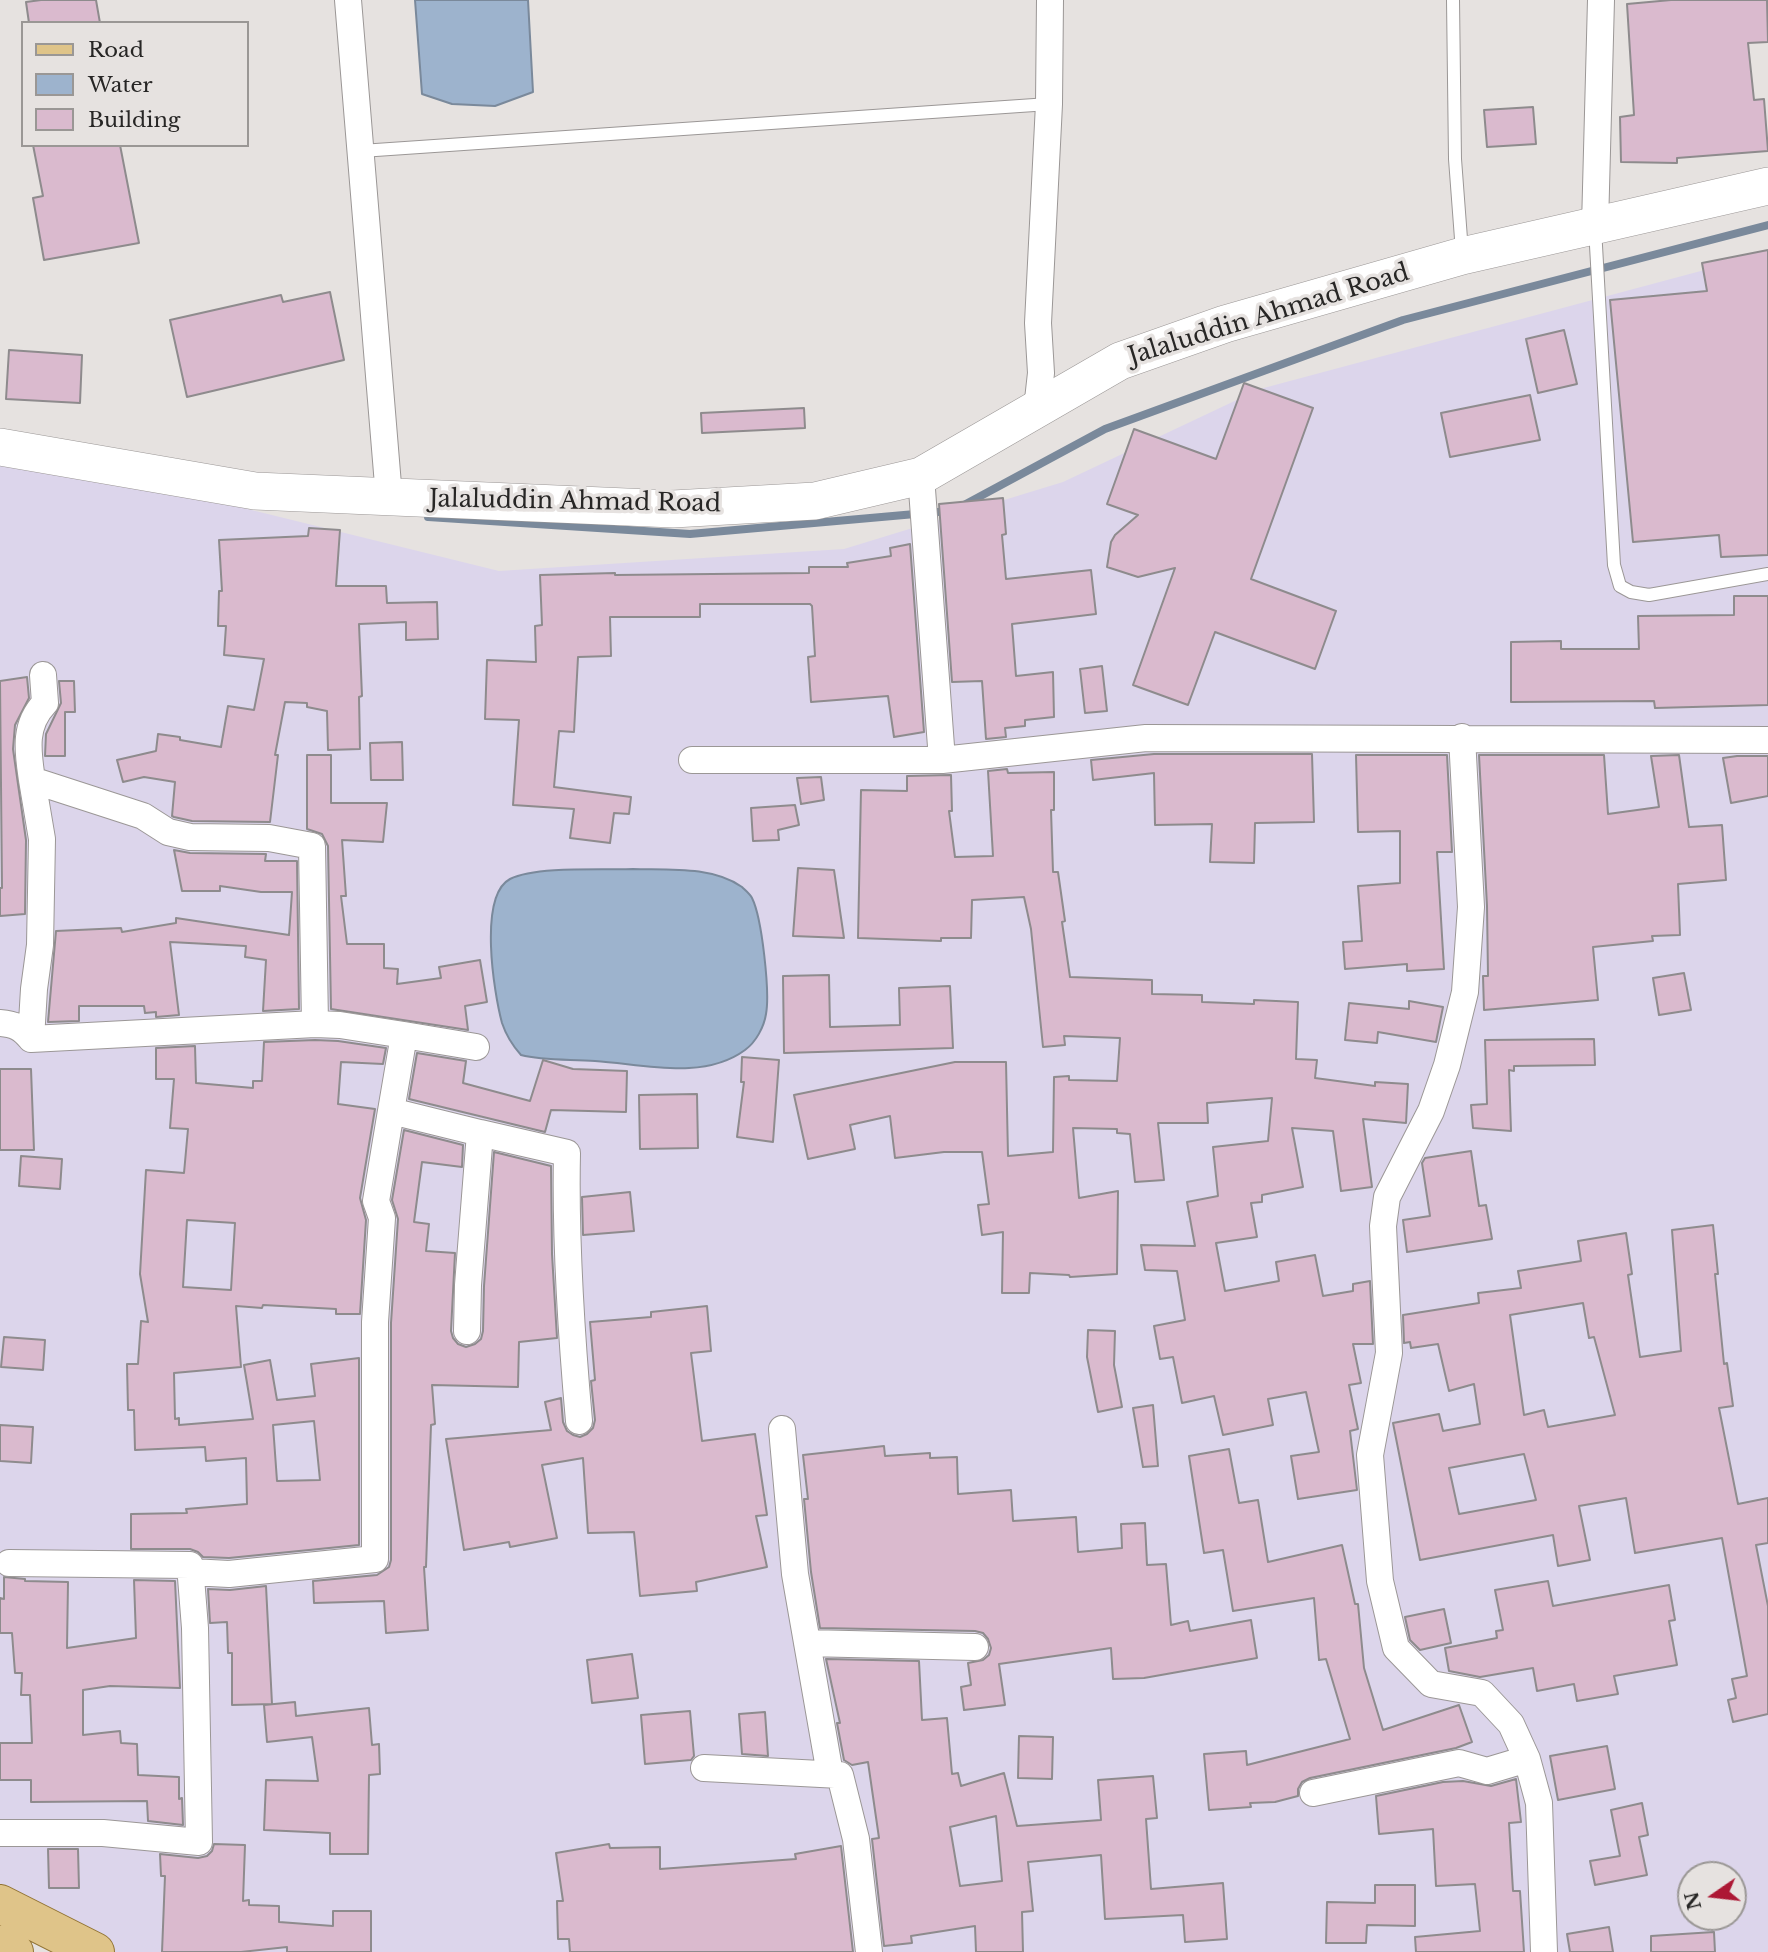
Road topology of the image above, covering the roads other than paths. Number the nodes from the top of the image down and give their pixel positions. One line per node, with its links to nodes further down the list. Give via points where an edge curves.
1 (348, 0): 6 (street)
2 (1050, 0): 5 (street)
3 (1453, 0): 9 (lane, via 1455,159)
4 (1601, 0): 8 (street)
5 (1049, 104): 6 (lane); 10 (street)
6 (361, 151): 13 (street)
7 (1768, 186): 8 (street, Jalaluddin Ahmad Road)
8 (1595, 226): 9 (street, Jalaluddin Ahmad Road); 14 (lane, via 1614,565 1620,586 1648,595)
9 (1462, 256): 10 (street, Jalaluddin Ahmad Road, via 1225,324 1120,361)
10 (1037, 409): 12 (street, Jalaluddin Ahmad Road)
11 (0, 447): 13 (street, Jalaluddin Ahmad Road, via 255,491)
12 (921, 477): 13 (street, Jalaluddin Ahmad Road, via 815,501 673,509); 19 (street)
13 (389, 496)
14 (1768, 574)
15 (43, 675): 20 (street, via 45,703 29,727)
16 (1462, 737): 17 (street); 19 (street, via 1146,738); 35 (street, via 1471,907 1465,992 1431,1111 1387,1197 1383,1226 1389,1353 1370,1455 1380,1581 1396,1648 1431,1684 1482,1693 1511,1724)
17 (1768, 740)
18 (692, 760): 19 (street)
19 (942, 760)
20 (32, 780): 22 (street, via 143,816 168,832 190,837 269,838 312,846); 24 (street, via 42,839 40,945)
21 (0, 1023): 24 (street, via 22,1028)
22 (315, 1024): 23 (street); 24 (street)
23 (404, 1035): 25 (street); 26 (street)
24 (31, 1039)
25 (476, 1047)
26 (391, 1111): 27 (street); 32 (street, via 376,1201 382,1218 375,1322 375,1559 242,1573)
27 (480, 1133): 28 (street); 29 (street, via 567,1153 568,1306)
28 (467, 1331)
29 (579, 1421)
30 (782, 1429): 33 (street, via 795,1574)
31 (9, 1563): 32 (street, via 190,1565)
32 (191, 1572): 39 (street, via 199,1842 103,1833)
33 (807, 1643): 34 (street); 37 (street)
34 (975, 1647)
35 (1527, 1759): 38 (street, via 1488,1771 1459,1763); 45 (street, via 1539,1803)
36 (704, 1768): 37 (street)
37 (830, 1774): 44 (street, via 841,1775 856,1839)
38 (1313, 1793)
39 (0, 1833)
40 (0, 1904): 43 (main road)
41 (0, 1945): 42 (main road)
42 (14, 1952)
43 (95, 1952)
44 (869, 1952)
45 (1544, 1952)

